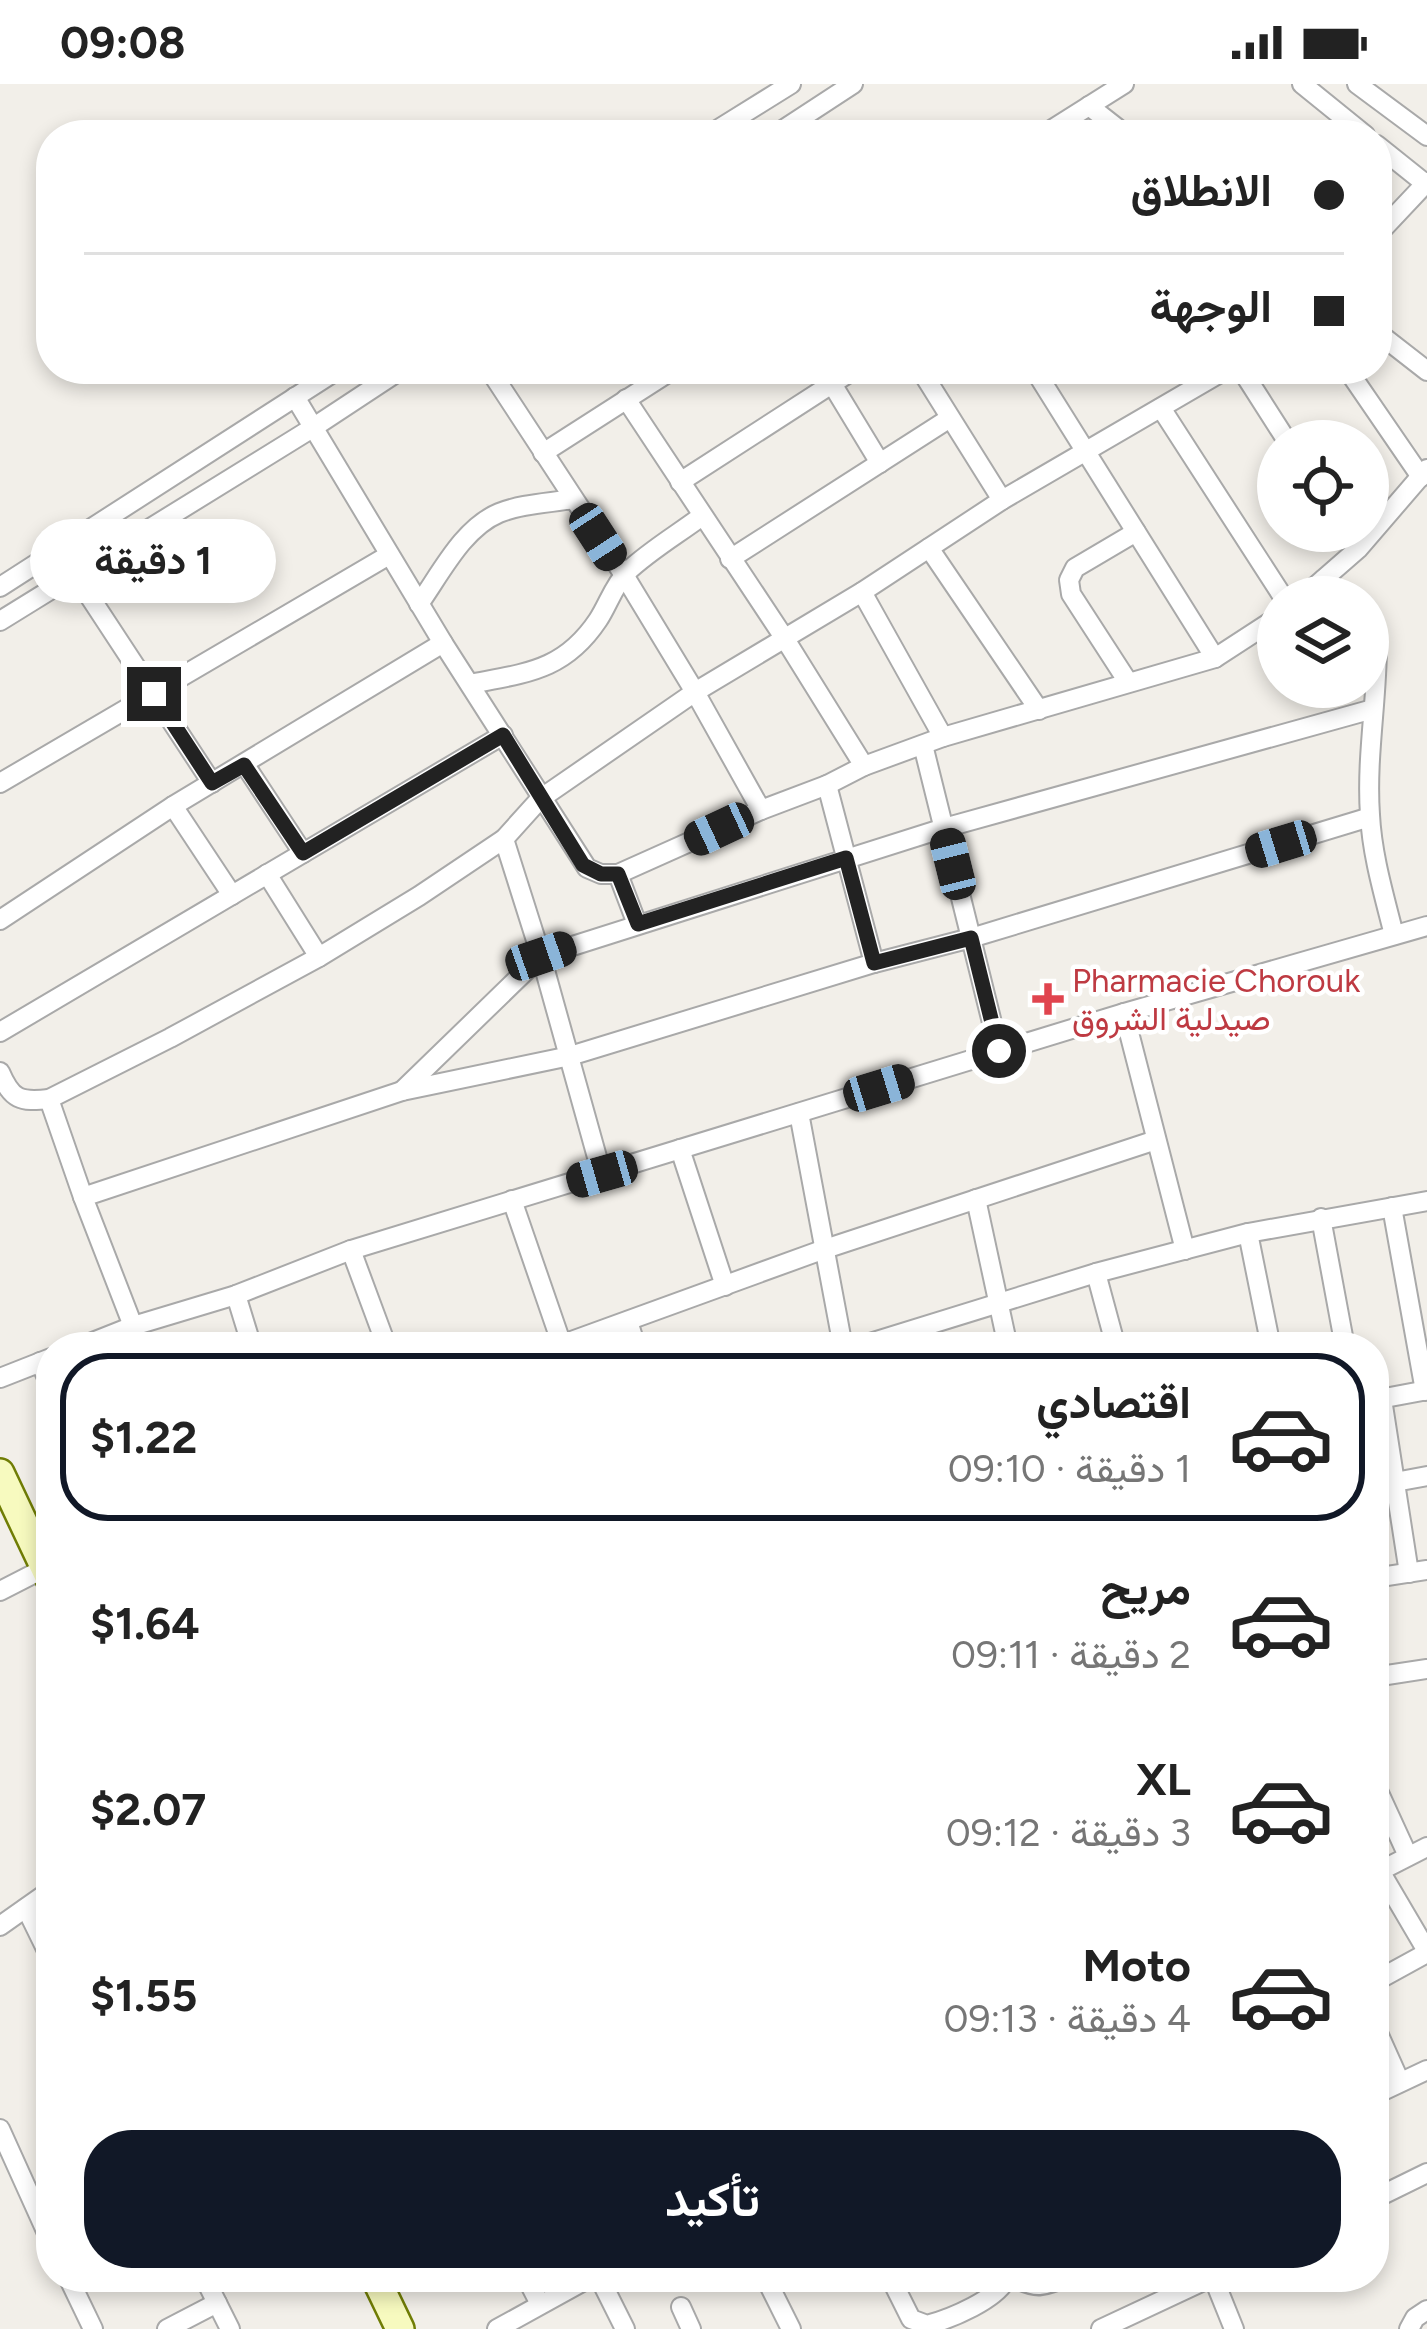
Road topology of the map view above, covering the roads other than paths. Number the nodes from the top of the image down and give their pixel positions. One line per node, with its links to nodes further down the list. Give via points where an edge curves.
1 (853, 84): 9 (street)
2 (1124, 84): 6 (street)
3 (1302, 84): 12 (street)
4 (1357, 84): 13 (street)
5 (786, 87): 7 (street); 8 (street)
6 (1089, 106): 10 (street); 11 (street)
7 (733, 120)
8 (801, 120)
9 (812, 120)
10 (1067, 120)
11 (1107, 120)
12 (1346, 120)
13 (1427, 136)
14 (1392, 157): 15 (street)
15 (1426, 184): 16 (street)
16 (1392, 219)
17 (1392, 343): 18 (street)
18 (1427, 370)
19 (316, 384): 30 (street)
20 (379, 384): 35 (street)
21 (498, 384): 37 (street)
22 (650, 384): 31 (street)
23 (816, 384): 40 (street)
24 (832, 384): 38 (street)
25 (929, 384): 33 (street)
26 (1044, 384): 36 (street)
27 (1202, 384): 32 (street)
28 (1250, 384): 34 (street)
29 (1357, 384): 39 (street)
30 (295, 398): 35 (street); 47 (street)
31 (626, 399): 37 (street); 40 (street)
32 (1161, 408): 36 (street); 53 (street)
33 (950, 418): 38 (street); 42 (street)
34 (1274, 420)
35 (314, 427): 49 (street); 51 (street)
36 (1085, 451): 42 (street); 45 (street)
37 (542, 453): 41 (street)
38 (880, 463): 50 (street)
39 (1424, 473): 43 (street)
40 (680, 482): 44 (street)
41 (573, 499): 52 (street); 57 (street, via 484,520)
42 (1002, 500): 46 (street)
43 (1389, 513)
44 (702, 516): 50 (street); 52 (street)
45 (1136, 532): 62 (street); 63 (street, via 1075,568 1069,580)
46 (929, 548): 56 (street); 68 (street)
47 (59, 550): 51 (street); 55 (street)
48 (1354, 552): 54 (street)
49 (389, 555): 57 (street); 66 (street)
50 (730, 559): 60 (street)
51 (75, 574): 58 (street); 66 (street)
52 (624, 575): 64 (street, via 580,645 557,663); 65 (street)
53 (1269, 576)
54 (1327, 576)
55 (0, 587)
56 (862, 592): 60 (street); 70 (street)
57 (419, 604): 61 (street)
58 (0, 621)
59 (1257, 630): 62 (street)
60 (785, 639): 65 (street); 73 (street)
61 (442, 643): 64 (street); 72 (street)
62 (1214, 658): 63 (street)
63 (1128, 682): 68 (street)
64 (470, 683): 69 (street)
65 (695, 692): 77 (street); 79 (street)
66 (154, 694): 74 (street); 75 (street)
67 (1373, 709): 80 (street); 81 (street)
68 (1039, 710): 70 (street)
69 (503, 735): 77 (street); 83 (street)
70 (943, 737): 71 (street)
71 (923, 745): 73 (street); 81 (street)
72 (244, 765): 75 (street); 83 (street)
73 (864, 766): 76 (street)
74 (0, 783)
75 (212, 783): 78 (street)
76 (827, 785): 79 (street); 84 (street)
77 (540, 799): 82 (street); 86 (street, via 586,868)
78 (173, 806): 87 (street); 88 (street)
79 (760, 810): 86 (street)
80 (1370, 818): 91 (street); 92 (street)
81 (944, 828): 84 (street); 92 (street)
82 (504, 839): 93 (street); 94 (street)
83 (303, 853): 85 (street)
84 (846, 858): 89 (street); 95 (street)
85 (267, 874): 87 (street); 94 (street)
86 (618, 874): 89 (street)
87 (232, 895): 97 (street)
88 (0, 920)
89 (638, 924): 93 (street)
90 (1427, 926): 91 (street)
91 (1394, 935): 96 (street)
92 (971, 938): 95 (street); 98 (street)
93 (541, 956): 99 (street); 101 (street)
94 (320, 957): 102 (street)
95 (874, 963): 99 (street)
96 (1124, 1013): 98 (street); 104 (street)
97 (0, 1032)
98 (999, 1051): 103 (street)
99 (570, 1056): 101 (street); 106 (street)
100 (0, 1072): 102 (street, via 17,1098)
101 (402, 1090): 107 (street)
102 (49, 1099): 107 (street)
103 (799, 1113): 105 (street); 115 (street)
104 (1156, 1140): 108 (street); 116 (street)
105 (680, 1150): 106 (street); 118 (street)
106 (602, 1174): 109 (street)
107 (83, 1197): 122 (street)
108 (976, 1199): 115 (street); 120 (street)
109 (512, 1201): 114 (street); 126 (street)
110 (1427, 1201): 111 (street)
111 (1392, 1207): 112 (street); 137 (street)
112 (1321, 1219): 113 (street); 134 (street)
113 (1247, 1234): 116 (street); 133 (street)
114 (351, 1250): 119 (street); 125 (street)
115 (822, 1250): 118 (street); 129 (street)
116 (1185, 1250): 117 (street)
117 (1096, 1273): 120 (street); 132 (street)
118 (725, 1286): 121 (street)
119 (236, 1295): 122 (street); 124 (street)
120 (998, 1303): 130 (street); 131 (street)
121 (628, 1321): 127 (street); 128 (street)
122 (133, 1326): 123 (street)
123 (118, 1332)
124 (247, 1332)
125 (381, 1332)
126 (554, 1332)
127 (597, 1332)
128 (632, 1332)
129 (840, 1332)
130 (904, 1332)
131 (1005, 1332)
132 (1112, 1332)
133 (1268, 1332)
134 (1343, 1332)
135 (36, 1364): 136 (street)
136 (0, 1378)
137 (1426, 1391): 138 (street)
138 (1389, 1398)
139 (1389, 1453): 142 (street)
140 (0, 1473): 143 (main road)
141 (1427, 1476): 142 (street)
142 (1395, 1482): 144 (street)
143 (36, 1550)
144 (1418, 1571)
145 (36, 1579): 146 (street)
146 (0, 1591)
147 (1427, 1669): 148 (street)
148 (1389, 1675)
149 (1389, 1806): 150 (street)
150 (1418, 1852): 151 (street)
151 (1389, 1867)
152 (1389, 1892): 157 (street)
153 (36, 1901): 154 (street)
154 (26, 1908): 155 (street); 156 (street)
155 (0, 1926)
156 (36, 1928)
157 (1427, 1952): 158 (street)
158 (1389, 1974)
159 (1389, 2057): 161 (street)
160 (1427, 2070): 161 (street)
161 (1400, 2082): 162 (street)
162 (1389, 2088)
163 (0, 2129): 166 (street)
164 (1427, 2174): 165 (street)
165 (1389, 2192)
166 (36, 2209)
167 (75, 2292): 183 (street)
168 (212, 2292): 178 (street)
169 (382, 2292): 186 (main road)
170 (534, 2292): 179 (street)
171 (564, 2292): 179 (street)
172 (604, 2292): 188 (street)
173 (772, 2292): 190 (street)
174 (898, 2292): 175 (street, via 911,2319 927,2325)
175 (997, 2292)
176 (1173, 2292): 181 (street)
177 (1218, 2292): 193 (street)
178 (217, 2303): 184 (street); 185 (street)
179 (540, 2304): 187 (street)
180 (681, 2307): 189 (street)
181 (1145, 2309): 191 (street); 192 (street)
182 (1427, 2310): 194 (street)
183 (93, 2329)
184 (167, 2329)
185 (230, 2329)
186 (400, 2329)
187 (497, 2329)
188 (625, 2329)
189 (692, 2329)
190 (791, 2329)
191 (1101, 2329)
192 (1156, 2329)
193 (1234, 2329)
194 (1409, 2329)

